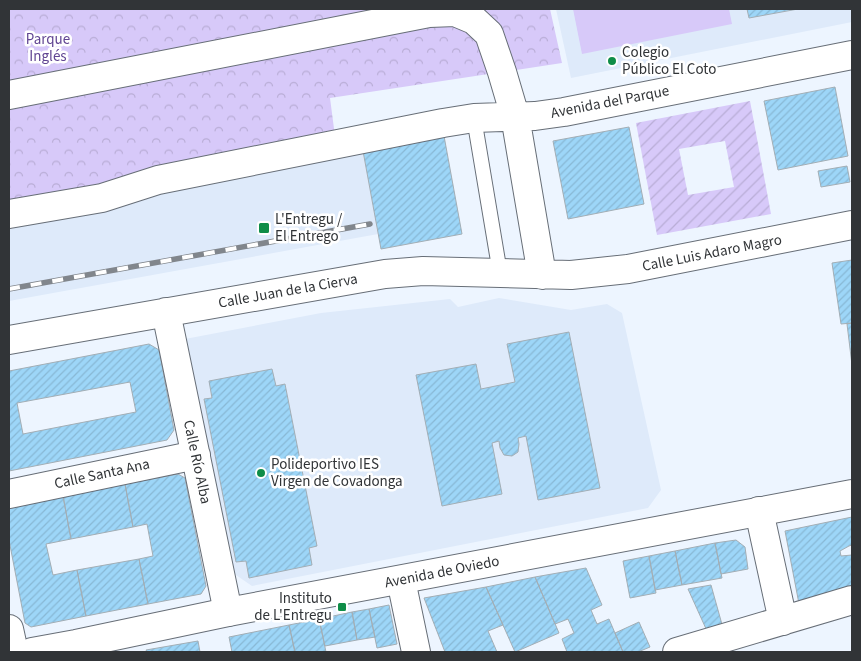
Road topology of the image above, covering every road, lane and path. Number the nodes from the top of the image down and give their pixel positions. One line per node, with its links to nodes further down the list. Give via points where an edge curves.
1 (852, 55): 3 (street, Avenida del Parque, via 564,112)
2 (9, 95): 3 (street, via 430,13 455,12 474,20 490,34)
3 (515, 116): 4 (street, Avenida del Parque); 8 (street)
4 (474, 118): 5 (street, Avenida del Parque, via 158,180 102,198); 7 (lane)
5 (9, 214)
6 (852, 225): 9 (street, Calle Luis Adaro Magro, via 628,269)
7 (500, 273): 8 (street, Calle Juan de la Cierva); 10 (street, Calle Juan de la Cierva, via 423,271 385,274)
8 (542, 274): 9 (street, Calle Juan de la Cierva)
9 (571, 275)
10 (166, 312): 11 (street, Calle Juan de la Cierva); 12 (street, Calle Río Alba)
11 (9, 340)
12 (196, 455): 13 (street, Calle Santa Ana); 18 (street, Calle Río Alba)
13 (9, 494)
14 (852, 494): 15 (street, Avenida de Oviedo)
15 (759, 511): 16 (street, Avenida de Oviedo); 19 (street)
16 (401, 580): 18 (street, Avenida de Oviedo); 24 (street)
17 (852, 600): 19 (street)
18 (228, 612): 21 (street, Avenida de Oviedo)
19 (783, 620): 25 (street)
20 (9, 629): 22 (street)
21 (112, 645): 23 (street, Avenida de Oviedo)
22 (14, 652)
23 (32, 652)
24 (416, 652)
25 (677, 652)

